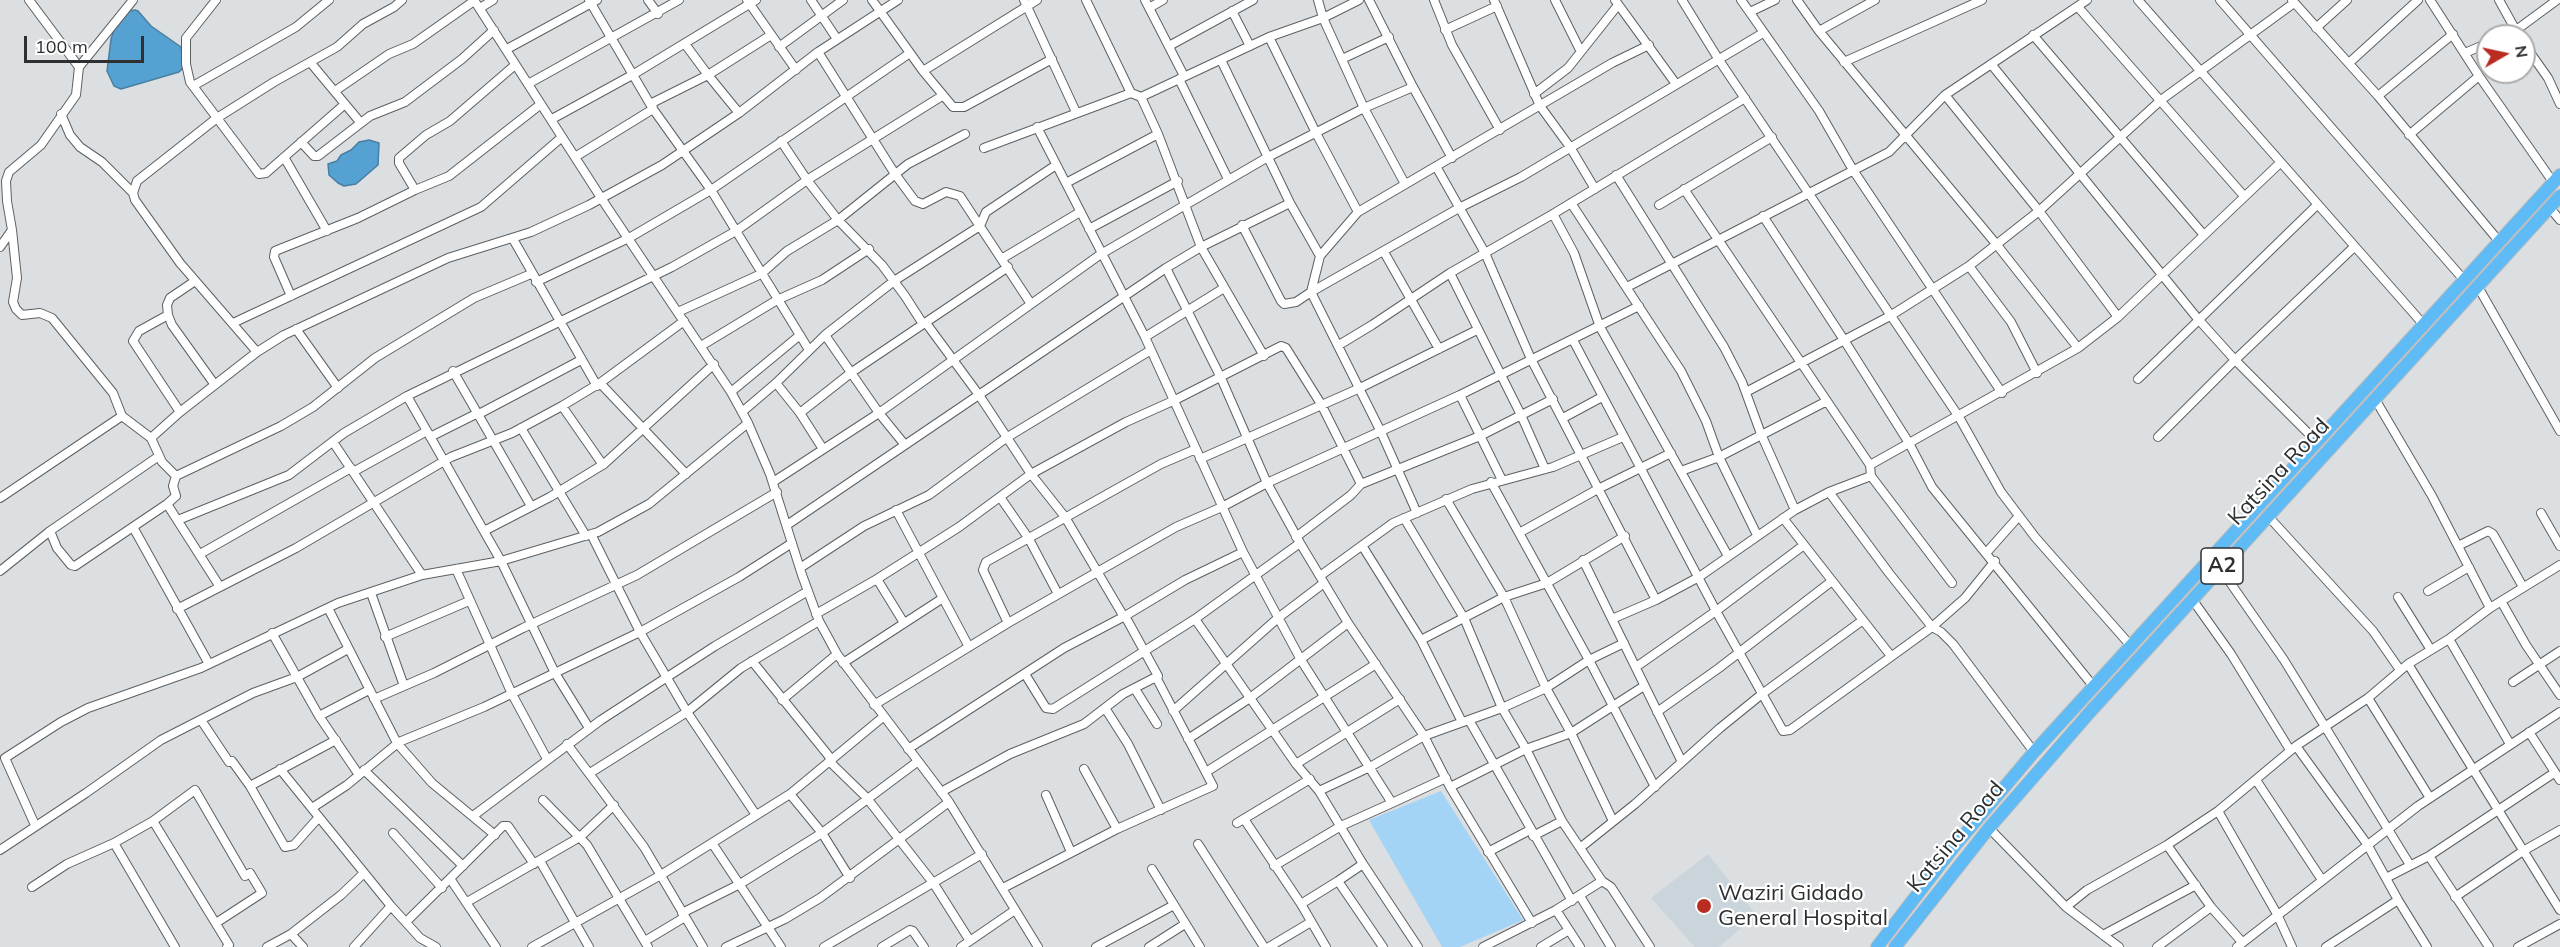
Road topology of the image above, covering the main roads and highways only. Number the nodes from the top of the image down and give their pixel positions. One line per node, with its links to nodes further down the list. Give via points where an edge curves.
1 (2557, 178): 3 (highway, Katsina Road / A2, via 2034,752)
2 (2560, 196): 4 (highway, Katsina Road / A2, via 2090,712 1989,828)
3 (1877, 947)
4 (1895, 947)

